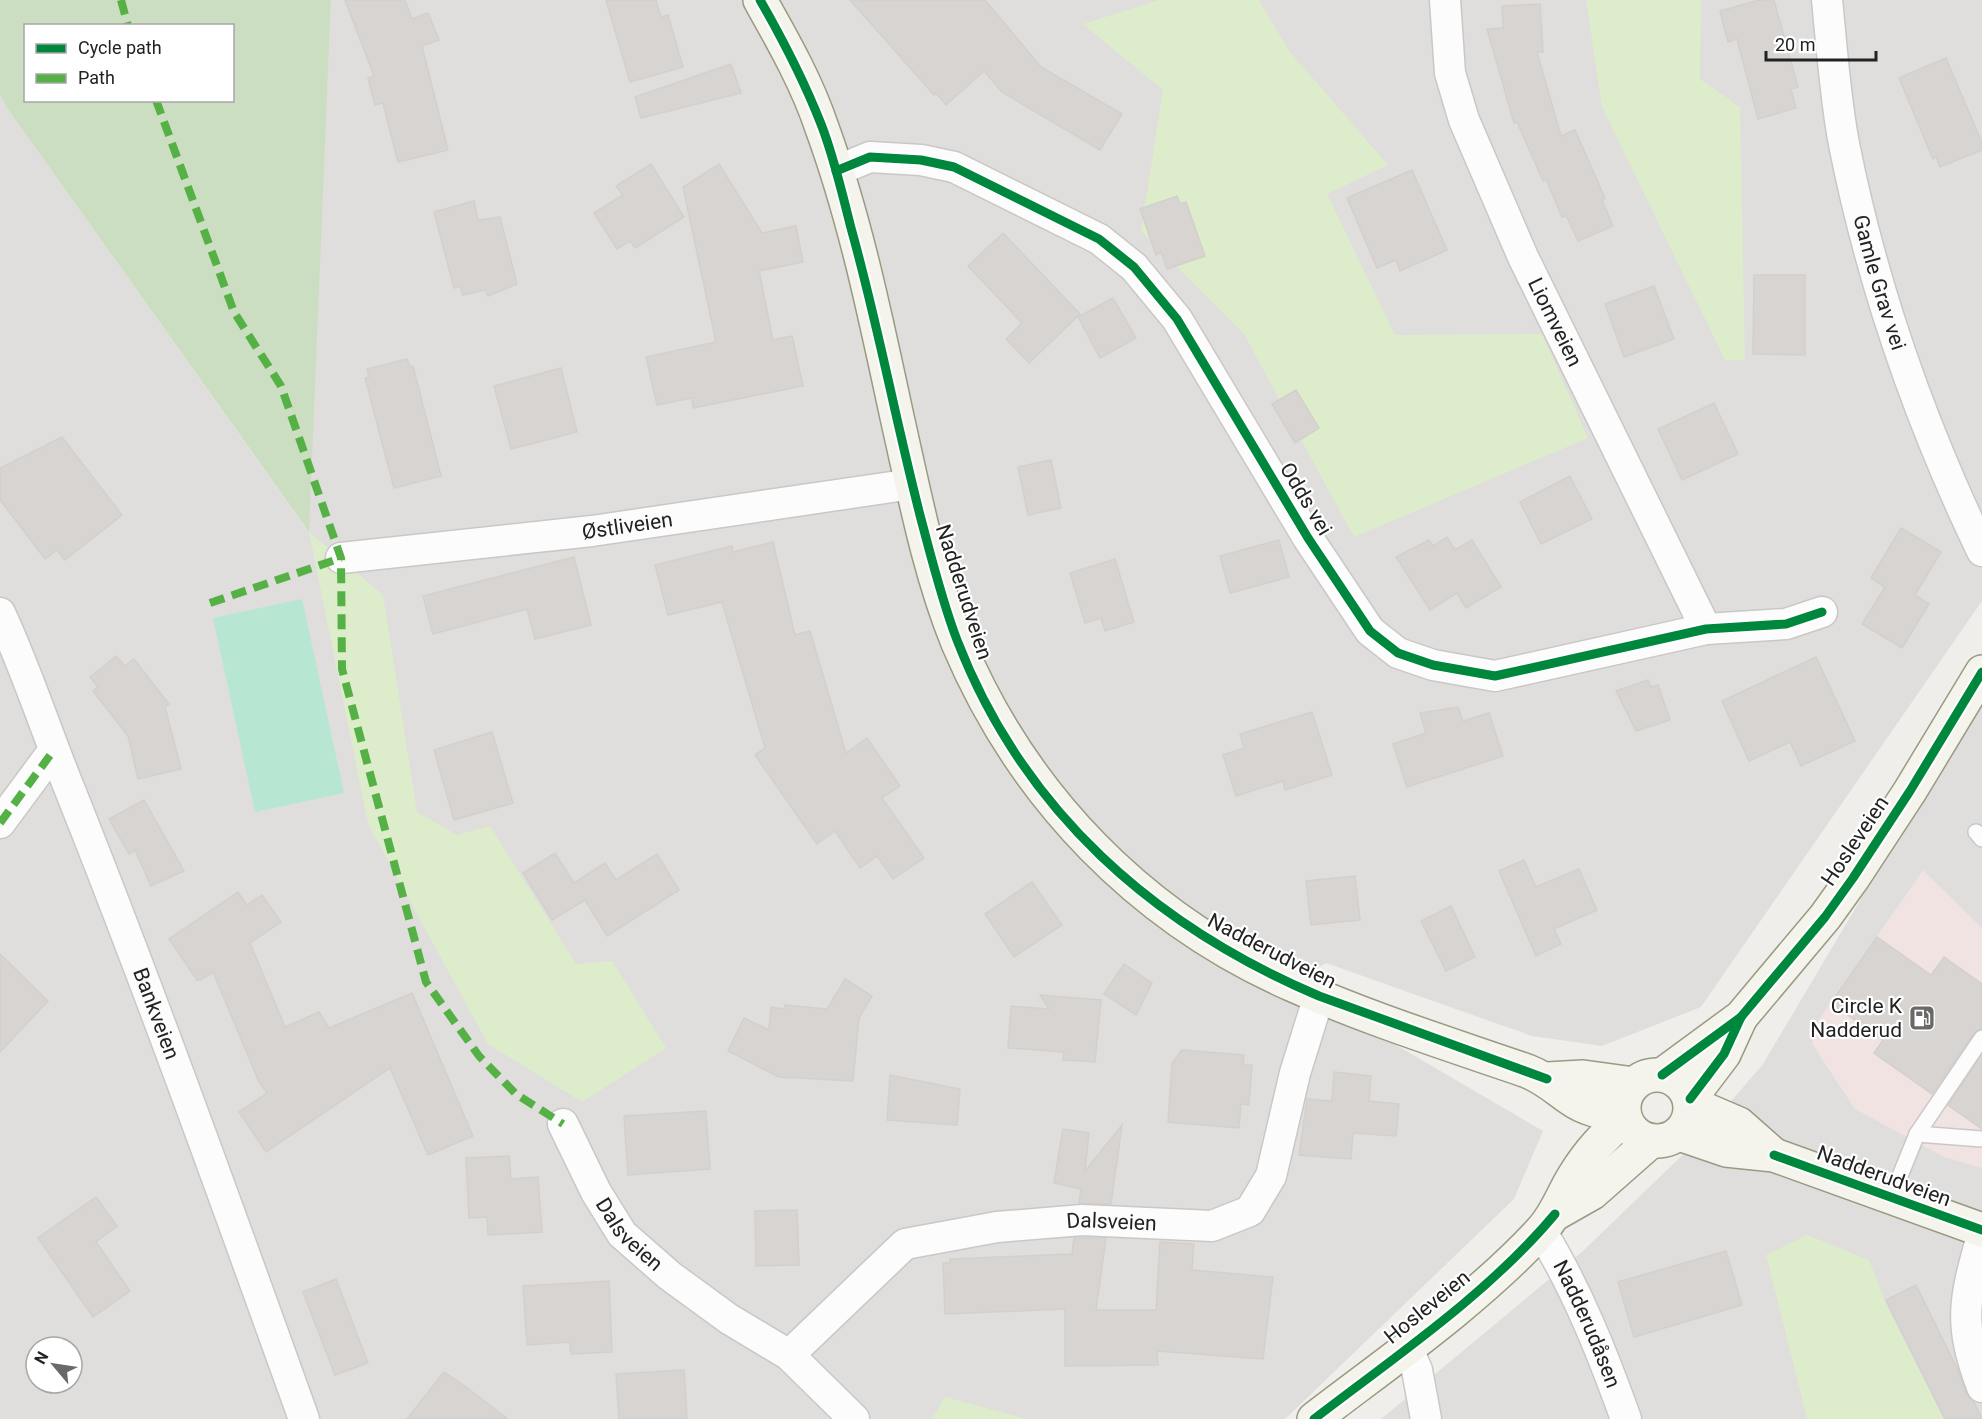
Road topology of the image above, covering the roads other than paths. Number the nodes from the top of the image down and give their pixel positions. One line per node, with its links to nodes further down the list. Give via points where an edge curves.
1 (760, 0): 4 (main road, Nadderudveien, via 790,53 822,125)
2 (1445, 0): 10 (street, Liomveien, via 1450,73 1464,120 1523,257)
3 (1827, 0): 6 (street, Gamle Grav vei, via 1843,141 1890,328)
4 (836, 171): 5 (main road, Nadderudveien, via 869,291); 10 (street, Odds vei, via 870,157 897,157 954,167 1099,239 1134,267 1177,319 1308,538 1370,631 1398,653 1433,665 1495,676)
5 (912, 483): 7 (street, Østliveien, via 592,531); 14 (main road, Nadderudveien, via 950,619 973,676 1008,741 1066,819 1139,892 1192,931)
6 (1982, 551)
7 (341, 558)
8 (1822, 612): 10 (street, Odds vei, via 1786,624)
9 (0, 613): 12 (street, Bankveien, via 25,667)
10 (1706, 629)
11 (1982, 672): 15 (main road, Hosleveien, via 1853,878)
12 (54, 750): 13 (street); 36 (street, Bankveien, via 116,905)
13 (0, 823)
14 (1319, 996): 18 (main road, Nadderudveien); 34 (street, Dalsveien, via 1295,1073 1271,1176 1250,1211 1212,1226 1082,1220 997,1227 905,1244)
15 (1741, 1017): 17 (main road, Hosleveien); 19 (main road, Hosleveien)
16 (1982, 1038): 24 (lane)
17 (1720, 1059): 20 (main road, Hosleveien); 23 (main road)
18 (1547, 1079): 19 (main road, Nadderudveien); 21 (main road, Nadderudveien, via 1572,1100)
19 (1648, 1079): 20 (main road, via 1680,1083); 21 (main road, via 1624,1105)
20 (1690, 1101): 23 (main road, Nadderudveien); 25 (main road, via 1689,1120)
21 (1625, 1118): 25 (main road, via 1635,1134); 29 (main road, Hosleveien, via 1608,1132 1574,1176)
22 (563, 1124): 34 (street, Dalsveien, via 596,1192 622,1234 670,1276 729,1319)
23 (1739, 1124): 27 (main road, Nadderudveien)
24 (1917, 1134): 26 (lane); 28 (lane)
25 (1665, 1138): 27 (main road, Nadderudveien); 29 (main road, Hosleveien)
26 (1982, 1139)
27 (1774, 1155): 28 (main road, Nadderudveien)
28 (1891, 1198): 30 (main road, Nadderudveien)
29 (1548, 1223): 33 (main road, Hosleveien, via 1475,1292); 40 (street, Nadderudåsen, via 1558,1259)
30 (1982, 1230)
31 (1982, 1236): 32 (street)
32 (1976, 1284): 35 (street, via 1964,1318 1969,1351)
33 (1407, 1347): 38 (main road, Hosleveien); 39 (street, via 1417,1370)
34 (789, 1355): 37 (street, Dalsveien)
35 (1982, 1387)
36 (304, 1419)
37 (854, 1419)
38 (1314, 1419)
39 (1426, 1419)
40 (1626, 1419)

